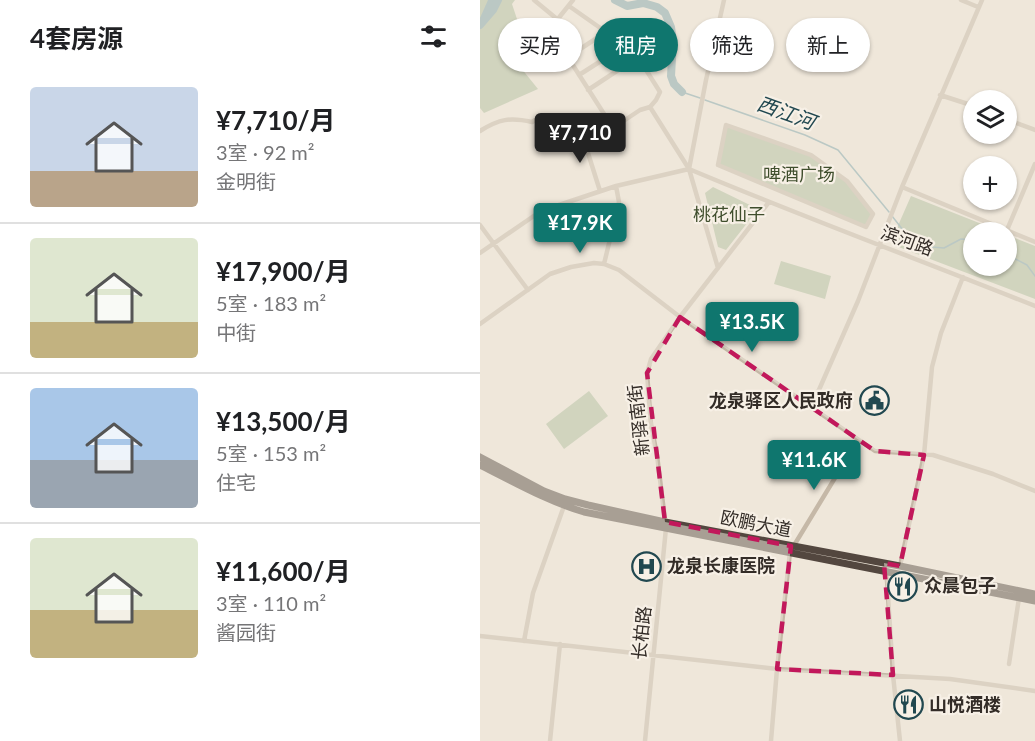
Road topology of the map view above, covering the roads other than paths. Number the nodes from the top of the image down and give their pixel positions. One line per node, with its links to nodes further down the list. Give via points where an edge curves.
1 (534, 0): 8 (street)
2 (547, 0): 8 (street)
3 (573, 0): 7 (street)
4 (724, 0): 29 (street)
5 (961, 0): 9 (street)
6 (982, 0): 9 (street)
7 (569, 6): 11 (street); 12 (street)
8 (542, 7): 10 (street)
9 (978, 7): 19 (street)
10 (556, 18)
11 (558, 18)
12 (594, 24)
13 (594, 65): 17 (street)
14 (577, 72): 17 (street)
15 (615, 72): 18 (street)
16 (647, 72): 21 (street, via 660,92)
17 (579, 75): 18 (street)
18 (588, 90): 21 (street, via 613,128)
19 (940, 95): 20 (street); 31 (street)
20 (963, 102)
21 (650, 106): 29 (street)
22 (540, 117): 26 (street, via 532,122 496,121)
23 (1017, 123): 25 (street)
24 (726, 125): 24 (street, via 718,165 866,227 873,214 847,181 811,155)
25 (1035, 130)
26 (480, 131)
27 (582, 131): 32 (street)
28 (1035, 164): 35 (street)
29 (689, 169): 30 (street); 33 (street, 滨河路); 43 (street)
30 (616, 186): 32 (street); 42 (street, via 619,202)
31 (901, 190): 34 (street); 40 (street)
32 (600, 191): 39 (street, via 542,211)
33 (769, 202): 40 (street, 滨河路); 43 (street, 新驿南街)
34 (986, 222)
35 (1010, 222)
36 (480, 225): 39 (street)
37 (1017, 234): 38 (street)
38 (1035, 242)
39 (494, 244): 41 (street); 45 (street)
40 (879, 245): 44 (street, 滨河路); 51 (street)
41 (480, 253)
42 (604, 264): 45 (street, via 571,267 550,274); 49 (street, via 619,270)
43 (718, 268): 49 (street, 新驿南街)
44 (963, 277): 48 (street, 滨河路); 53 (street, via 932,367)
45 (528, 290): 46 (street)
46 (517, 298): 47 (street); 50 (street)
47 (522, 304)
48 (1035, 306)
49 (680, 317): 51 (street); 58 (street, 新驿南街, via 651,359 647,373)
50 (480, 324)
51 (811, 408): 52 (street)
52 (858, 440): 53 (street, via 875,451); 59 (street)
53 (924, 455): 56 (street, via 993,474); 61 (street)
54 (480, 457): 58 (highway, 欧鹏大道, via 565,499)
55 (480, 465): 57 (highway, 欧鹏大道)
56 (1035, 491)
57 (564, 506): 58 (highway, 欧鹏大道, via 609,518); 66 (street, via 533,593)
58 (665, 525): 59 (highway, 欧鹏大道); 68 (street, 长柏路)
59 (792, 549): 60 (highway, 欧鹏大道); 70 (street)
60 (885, 568): 61 (highway, 欧鹏大道); 71 (street)
61 (900, 570): 62 (highway, 欧鹏大道); 63 (highway, 欧鹏大道)
62 (1035, 594)
63 (1019, 598): 64 (highway, 欧鹏大道); 69 (street)
64 (1035, 601)
65 (480, 636): 66 (street)
66 (524, 641): 67 (street)
67 (560, 644): 68 (street); 73 (street)
68 (653, 655): 70 (street); 74 (street, 长柏路)
69 (1009, 664)
70 (777, 669): 71 (street); 75 (street)
71 (893, 675): 72 (street); 76 (street)
72 (1035, 691)
73 (550, 741)
74 (645, 741)
75 (771, 741)
76 (900, 741)

